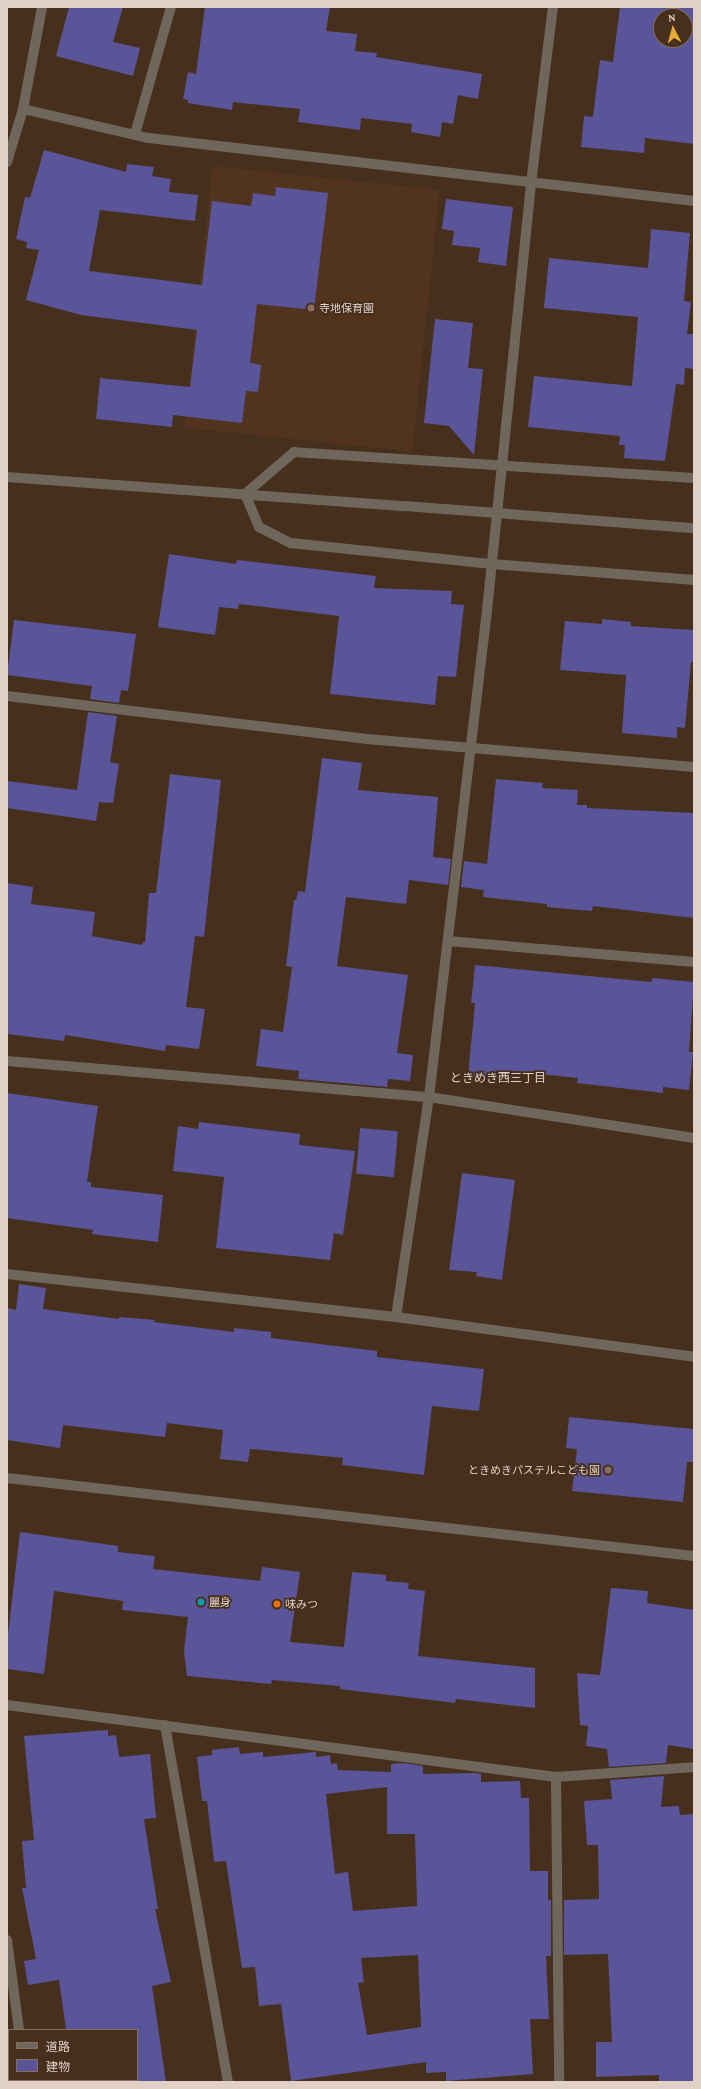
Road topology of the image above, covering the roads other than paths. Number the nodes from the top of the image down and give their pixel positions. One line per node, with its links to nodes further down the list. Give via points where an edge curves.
1 (42, 7): 4 (street)
2 (171, 7): 5 (street)
3 (553, 7): 7 (street)
4 (23, 109): 5 (street); 6 (street)
5 (135, 134): 7 (street)
6 (7, 162)
7 (531, 183): 8 (street); 9 (street)
8 (694, 201)
9 (502, 466): 11 (street); 12 (street, via 294,452); 14 (street)
10 (7, 477): 12 (street)
11 (694, 478)
12 (245, 494): 13 (street, bridge); 14 (street, via 259,527 291,543)
13 (694, 528)
14 (492, 564): 15 (street); 17 (street)
15 (694, 580)
16 (7, 696): 17 (street, via 367,739)
17 (471, 748): 18 (street); 19 (street)
18 (694, 768)
19 (448, 941): 20 (street); 22 (street)
20 (694, 962)
21 (7, 1061): 22 (street)
22 (429, 1097): 23 (street); 25 (street)
23 (694, 1138)
24 (7, 1274): 25 (street)
25 (396, 1317): 26 (street)
26 (694, 1357)
27 (7, 1478): 28 (street)
28 (694, 1556)
29 (7, 1705): 30 (street)
30 (165, 1725): 32 (street); 35 (street)
31 (694, 1766): 32 (street)
32 (556, 1777): 36 (street)
33 (7, 1940): 34 (street)
34 (19, 2029)
35 (228, 2082)
36 (559, 2082)

